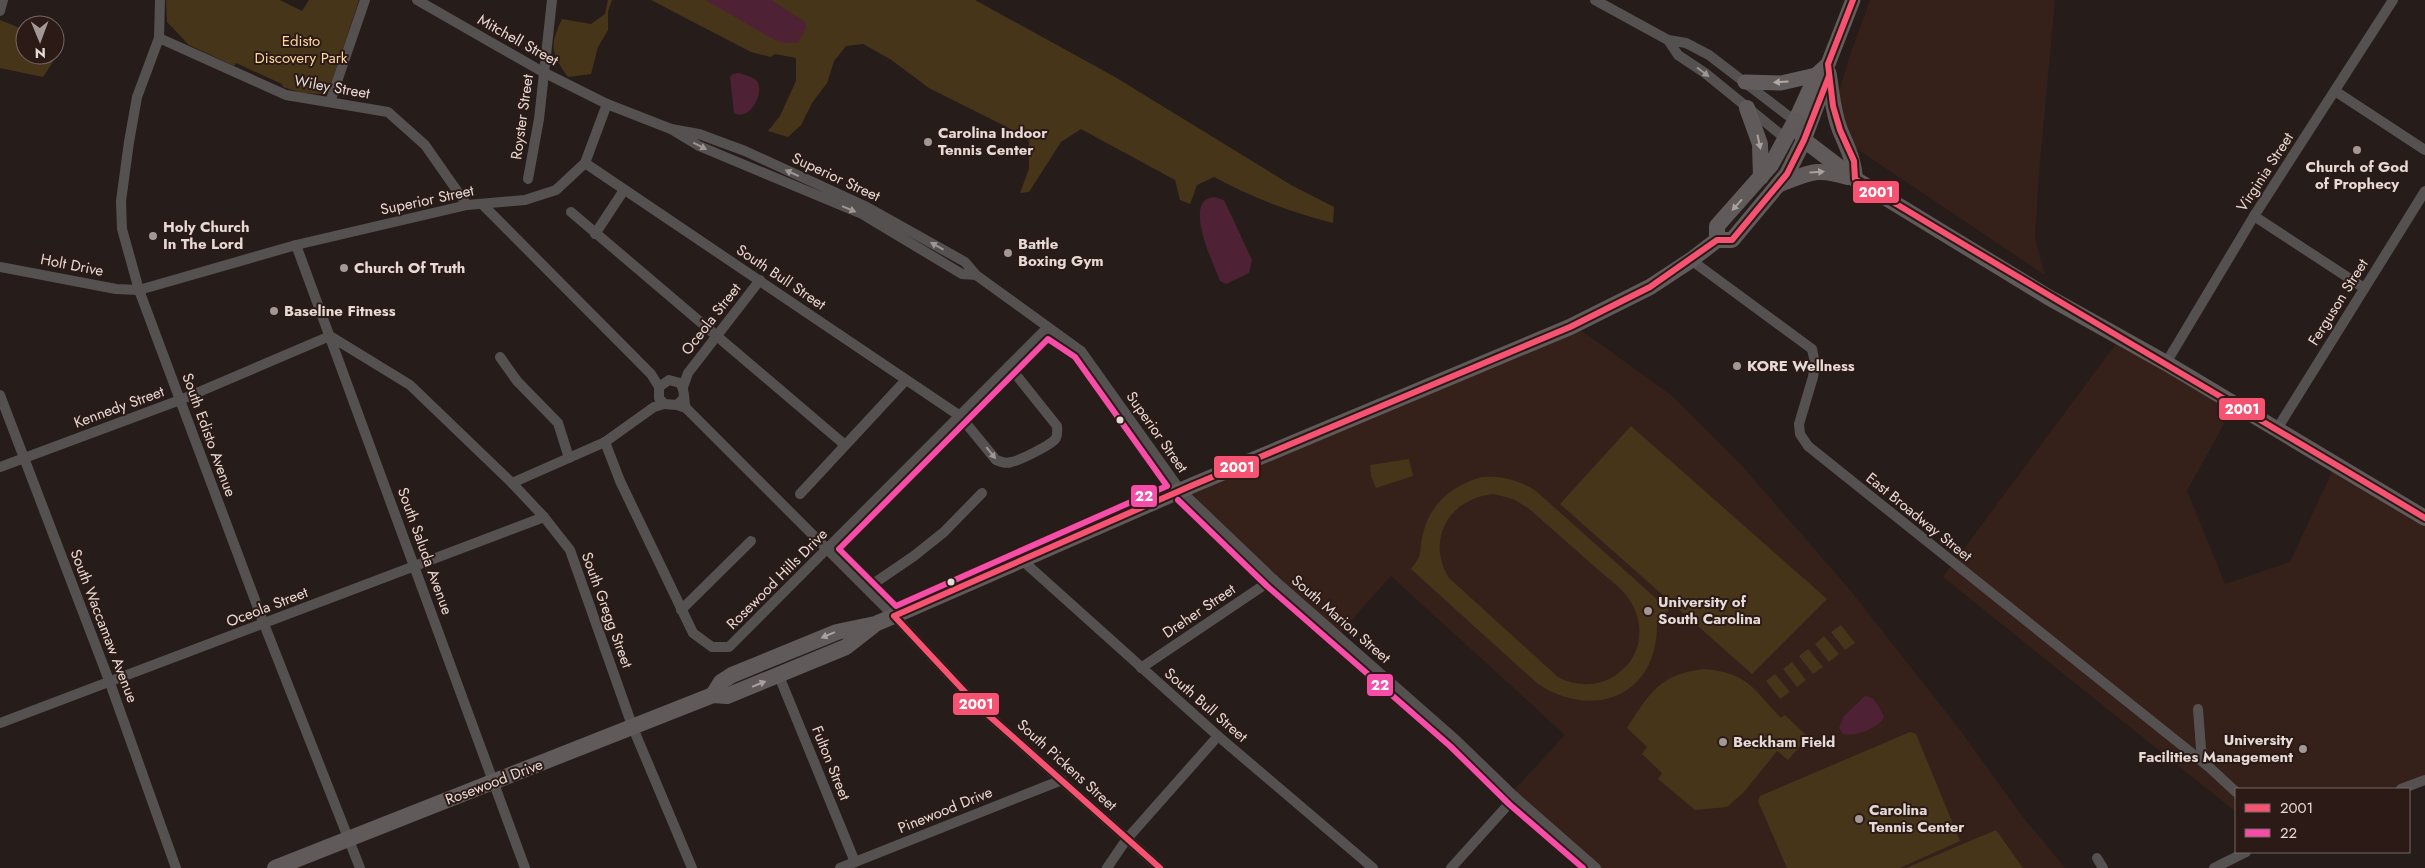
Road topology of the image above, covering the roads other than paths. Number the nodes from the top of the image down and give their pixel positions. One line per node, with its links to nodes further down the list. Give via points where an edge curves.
1 (3, 0): 9 (street)
2 (160, 0): 10 (street, South Edisto Avenue)
3 (366, 0): 16 (street)
4 (418, 0): 12 (street, Mitchell Street)
5 (552, 0): 12 (street, Royster Street)
6 (1595, 0): 11 (street)
7 (1853, 0): 13 (main road, Rosewood Drive)
8 (2393, 0): 15 (street, Virginia Street)
9 (0, 11)
10 (159, 38): 16 (street, Wiley Street, via 286,95); 41 (street, South Edisto Avenue, via 137,96 121,201 122,230)
11 (1668, 40): 14 (street, via 1686,43 1708,55); 18 (street, one-way to 18, via 1678,55)
12 (543, 72): 17 (street, Mitchell Street); 26 (street, Royster Street)
13 (1824, 72): 14 (main road, one-way to 14, via 1782,83); 19 (main road, Rosewood Drive); 21 (main road, Rosewood Drive); 25 (main road, via 1840,130 1854,161)
14 (1745, 82): 19 (street)
15 (2336, 92): 22 (street); 33 (street, Virginia Street)
16 (330, 102): 31 (street, Wiley Street, via 388,112 425,145)
17 (607, 104): 23 (street, Superior Street); 42 (street, Superior Street, via 671,129 699,134 740,149 866,206 965,262 976,275)
18 (1747, 108): 20 (street); 24 (main road, one-way to 24, via 1760,144)
19 (1795, 121): 20 (main road, Rosewood Drive); 21 (main road)
20 (1785, 138): 21 (main road); 24 (main road, Rosewood Drive)
21 (1804, 140): 25 (main road); 27 (main road, Rosewood Drive)
22 (2425, 150)
23 (585, 163): 28 (street, South Bull Street); 30 (street, Superior Street, via 556,190 525,200)
24 (1761, 177): 35 (main road, Rosewood Drive, one-way to 35, via 1718,226)
25 (1855, 179): 27 (main road, one-way to 25, via 1814,171 1829,171); 46 (main road, via 2048,297)
26 (528, 180)
27 (1780, 184): 35 (main road, Rosewood Drive, via 1732,240)
28 (624, 190): 34 (street); 39 (street, South Bull Street)
29 (2425, 191): 40 (street, Ferguson Street)
30 (482, 204): 31 (street, Superior Street); 49 (street, via 654,377)
31 (467, 205): 36 (street, Superior Street)
32 (571, 212): 34 (street)
33 (2254, 216): 40 (street); 46 (street, Virginia Street)
34 (595, 234): 44 (street)
35 (1716, 240): 37 (main road, Rosewood Drive)
36 (296, 245): 41 (street, Superior Street); 43 (street, South Saluda Avenue)
37 (1691, 260): 62 (main road, Rosewood Drive, via 1650,287 1570,327); 85 (street, East Broadway Street, via 1812,349 1813,377 1799,424 1800,434 1808,446)
38 (0, 267): 41 (street, Holt Drive)
39 (760, 280): 44 (street, Oceola Street); 48 (street, South Bull Street)
40 (2364, 288): 55 (street, Ferguson Street)
41 (139, 290): 51 (street, South Edisto Avenue)
42 (1047, 328): 47 (street, Rosewood Hills Drive); 62 (street, Superior Street, via 1081,352)
43 (330, 336): 51 (street, Kennedy Street); 61 (street, South Gregg Street, via 410,385); 70 (street, South Saluda Avenue)
44 (716, 338): 49 (street, Oceola Street, via 686,376); 57 (street)
45 (500, 357): 59 (street, via 517,381 558,424)
46 (2166, 363): 55 (main road)
47 (1009, 366): 54 (street, Rosewood Hills Drive); 54 (street, one-way to 47, via 996,460 1004,463 1056,439 1057,426)
48 (905, 381): 54 (street, South Bull Street); 57 (street)
49 (671, 384): 52 (street); 53 (street)
50 (0, 395): 58 (street, South Waccamaw Avenue)
51 (180, 400): 58 (street, Kennedy Street); 75 (street, South Edisto Avenue)
52 (659, 403): 53 (street); 56 (street)
53 (682, 404): 68 (street)
54 (960, 416): 68 (street, Rosewood Hills Drive)
55 (2277, 429): 66 (main road)
56 (605, 442): 59 (street); 73 (street, Rosewood Hills Drive)
57 (845, 445): 64 (street)
58 (25, 458): 60 (street, Kennedy Street); 79 (street, South Waccamaw Avenue)
59 (569, 458): 61 (street)
60 (0, 467)
61 (512, 483): 65 (street, South Gregg Street)
62 (1180, 490): 69 (main road, Rosewood Drive); 71 (street, South Marion Street)
63 (982, 493): 72 (street, via 944,532)
64 (800, 494)
65 (544, 517): 70 (street, Oceola Street); 83 (street, South Gregg Street, via 570,550)
66 (2425, 518)
67 (751, 541): 73 (street)
68 (827, 549): 72 (street); 73 (street, Rosewood Hills Drive, via 729,647 712,647 703,642 693,634)
69 (1022, 561): 74 (main road, Rosewood Drive); 77 (street, South Bull Street)
70 (414, 566): 75 (street, Oceola Street); 88 (street, South Saluda Avenue)
71 (1274, 579): 77 (street, Dreher Street); 91 (street, South Marion Street)
72 (867, 588): 74 (street)
73 (681, 610)
74 (894, 616): 76 (main road, Rosewood Drive); 86 (street, South Pickens Street, via 978,706)
75 (264, 624): 79 (street, Oceola Street); 92 (street, South Edisto Avenue)
76 (875, 624): 78 (main road, Rosewood Drive, via 846,647); 80 (main road, Rosewood Drive, one-way to 80, via 837,632 732,675 721,682)
77 (1141, 668): 84 (street, South Bull Street)
78 (779, 676): 80 (main road, Rosewood Drive, one-way to 78, via 727,696); 96 (street, Fulton Street)
79 (110, 683): 82 (street, Oceola Street); 98 (street, South Waccamaw Avenue)
80 (712, 695): 83 (main road, Rosewood Drive)
81 (2198, 708): 85 (street, East Broadway Street, via 2201,749)
82 (0, 723)
83 (633, 728): 88 (main road, Rosewood Drive); 102 (street, South Gregg Street)
84 (1218, 736): 93 (street); 106 (street, South Bull Street)
85 (2209, 767): 90 (street, East Broadway Street)
86 (1062, 780): 93 (street, South Pickens Street); 96 (street, Pinewood Drive)
87 (2425, 780): 89 (street)
88 (493, 783): 92 (main road, Rosewood Drive); 101 (street, South Saluda Avenue)
89 (2404, 788)
90 (2235, 791)
91 (1516, 797): 107 (street); 108 (street, South Marion Street)
92 (349, 840): 99 (main road, Rosewood Drive); 100 (street, South Edisto Avenue)
93 (1126, 840): 104 (street); 105 (street, South Pickens Street)
94 (2244, 853): 97 (street)
95 (2097, 858): 109 (street)
96 (855, 862): 103 (street, Pinewood Drive)
97 (2218, 867)
98 (176, 868)
99 (275, 868)
100 (360, 868)
101 (525, 868)
102 (692, 868)
103 (840, 868)
104 (1107, 868)
105 (1160, 868)
106 (1373, 868)
107 (1451, 868)
108 (1596, 868)
109 (2104, 868)

